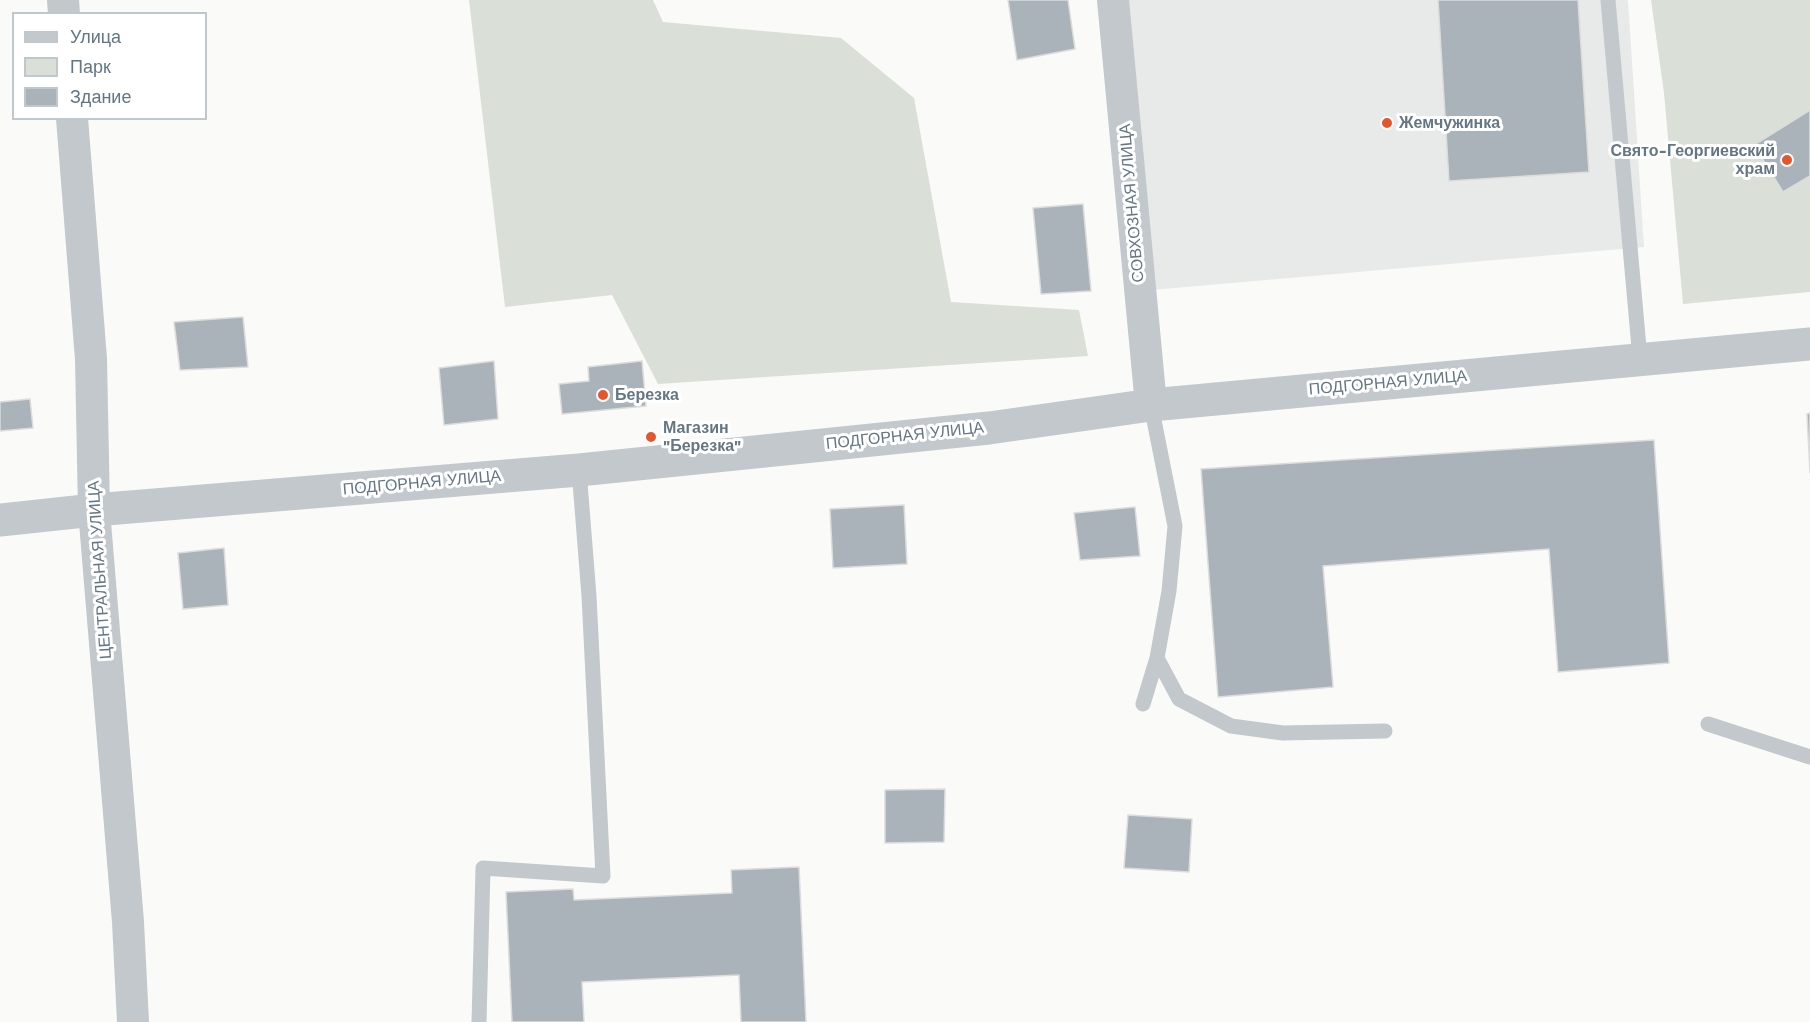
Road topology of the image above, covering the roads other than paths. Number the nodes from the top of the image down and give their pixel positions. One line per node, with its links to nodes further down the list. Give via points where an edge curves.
1 (1113, 0): 6 (street, СОВХОЗНАЯ УЛИЦА)
2 (1608, 0): 5 (lane)
3 (72, 120): 8 (street, ЦЕНТРАЛЬНАЯ УЛИЦА, via 91,359)
4 (1810, 344): 5 (street, ПОДГОРНАЯ УЛИЦА)
5 (1640, 359): 6 (street, ПОДГОРНАЯ УЛИЦА)
6 (1151, 405): 7 (street, ПОДГОРНАЯ УЛИЦА, via 989,428); 10 (lane, via 1175,526)
7 (579, 470): 8 (street, ПОДГОРНАЯ УЛИЦА); 16 (lane, via 603,876 483,868)
8 (94, 510): 9 (street, ПОДГОРНАЯ УЛИЦА); 15 (street, ЦЕНТРАЛЬНАЯ УЛИЦА)
9 (0, 520)
10 (1157, 658): 11 (lane); 13 (lane, via 1179,699 1231,726 1283,733)
11 (1143, 704)
12 (1708, 724): 14 (lane)
13 (1385, 731)
14 (1810, 757)
15 (133, 1022)
16 (479, 1022)

